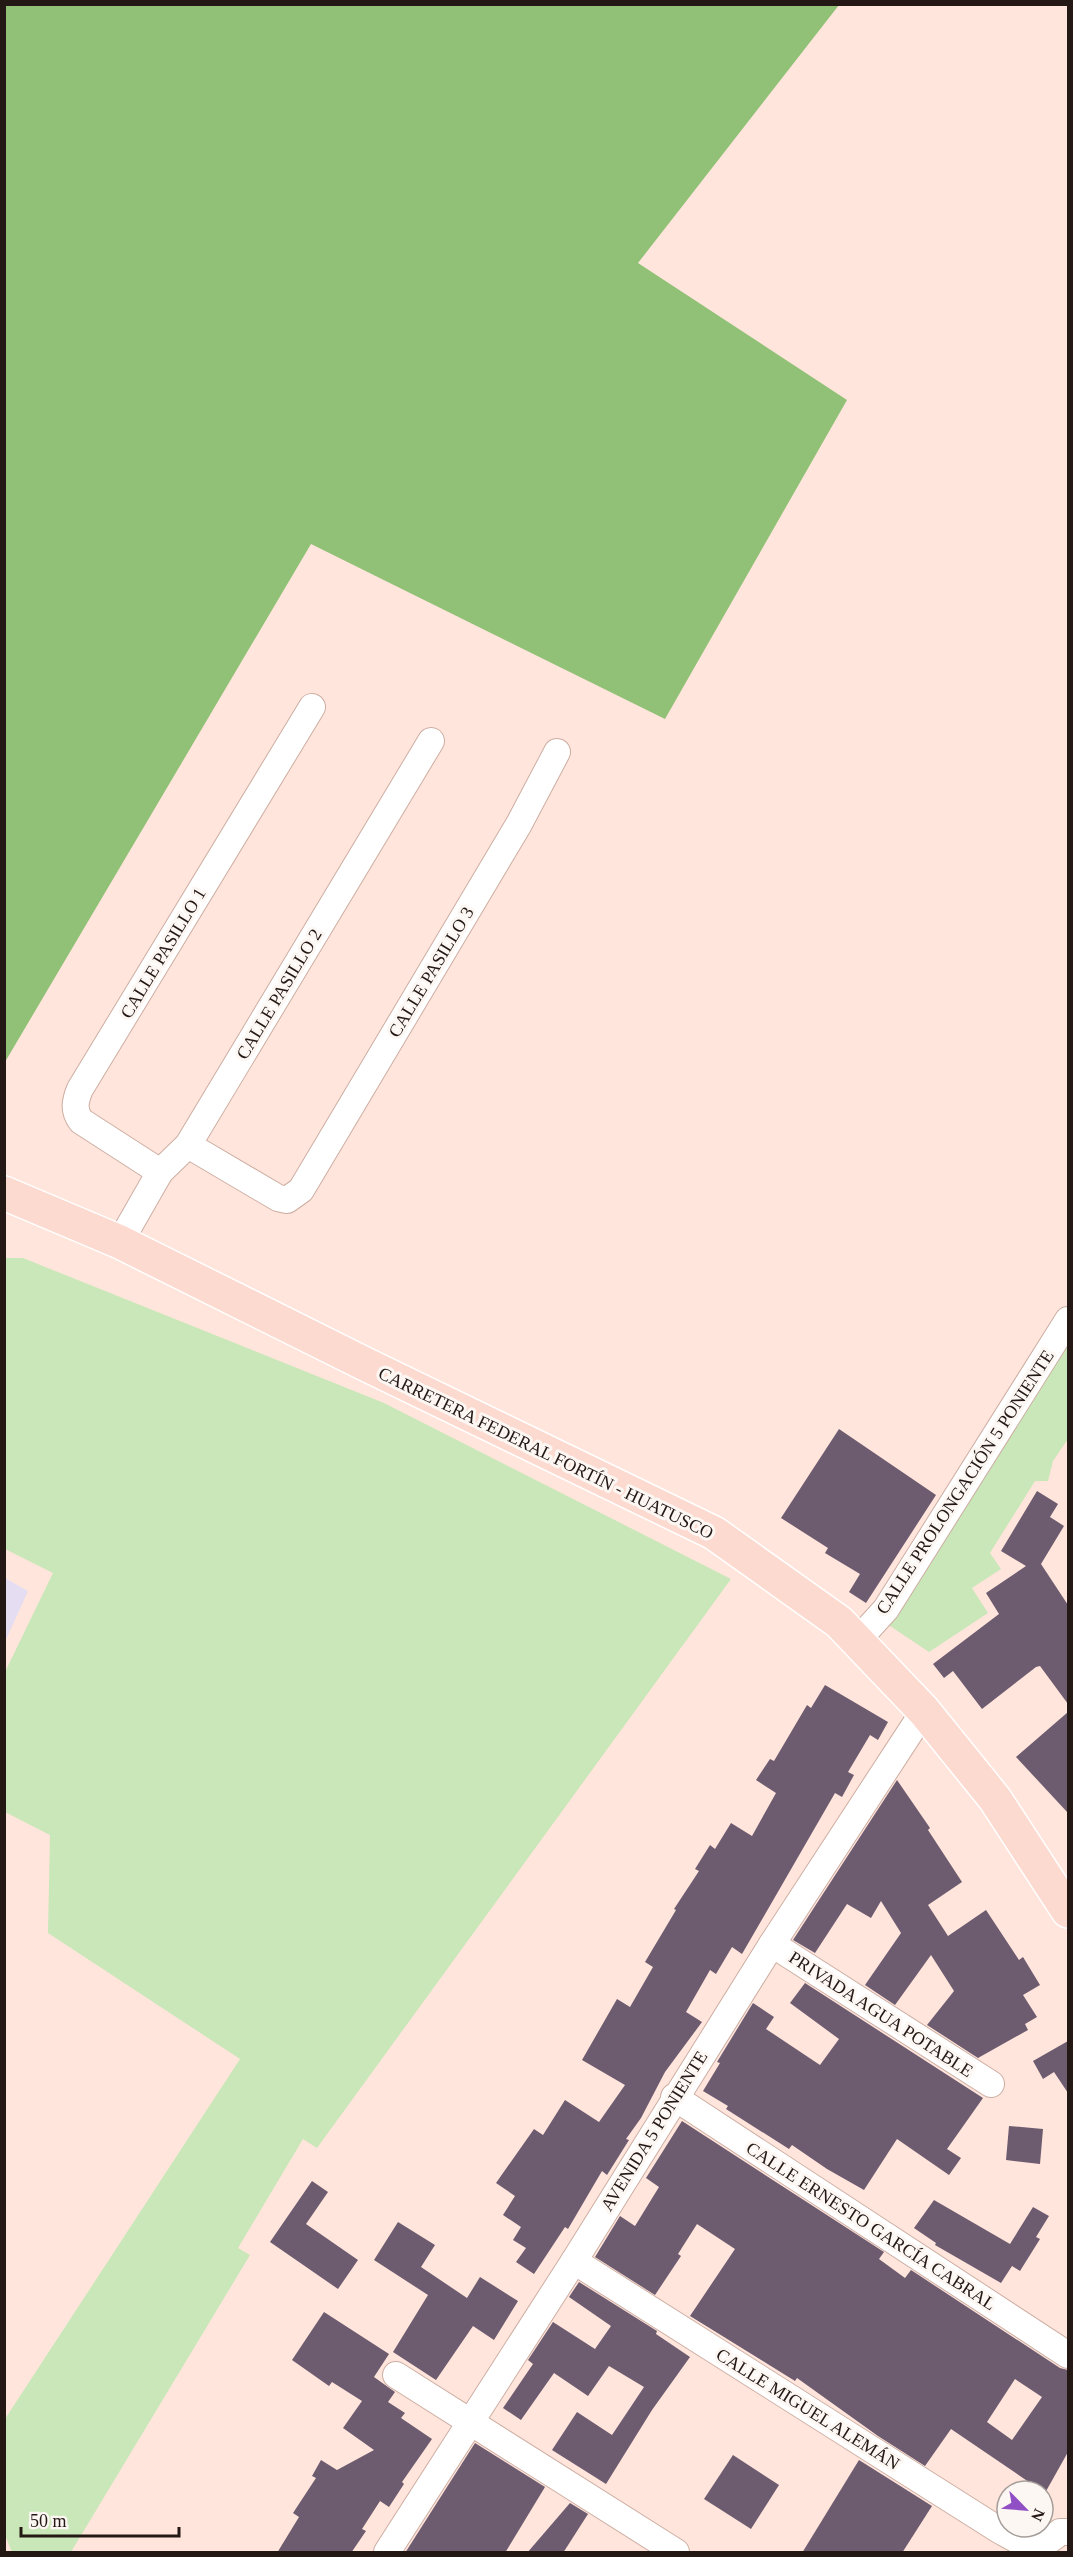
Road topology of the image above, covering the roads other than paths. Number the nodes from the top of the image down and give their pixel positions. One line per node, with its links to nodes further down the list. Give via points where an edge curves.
1 (312, 707): 5 (street, CALLE PASILLO 1, via 75,1101 81,1120)
2 (431, 741): 4 (street, CALLE PASILLO 2)
3 (557, 752): 4 (street, CALLE PASILLO 3, via 519,824 301,1190 287,1200 278,1198)
4 (188, 1146): 5 (street, CALLE PASILLO 2)
5 (160, 1172): 7 (street, CALLE PASILLO 2)
6 (4, 1193): 7 (main road, CARRETERA FEDERAL FORTÍN - HUATUSCO)
7 (120, 1242): 9 (main road, CARRETERA FEDERAL FORTÍN - HUATUSCO, via 714,1533 839,1622)
8 (1068, 1320): 9 (street, CALLE PROLONGACIÓN 5 PONIENTE, via 886,1610)
9 (856, 1641): 10 (main road, CARRETERA FEDERAL FORTÍN - HUATUSCO)
10 (924, 1711): 11 (main road, CARRETERA FEDERAL FORTÍN - HUATUSCO, via 995,1798); 12 (street, AVENIDA 5 PONIENTE)
11 (1068, 1909)
12 (772, 1944): 13 (street, PRIVADA AGUA POTABLE); 14 (street, AVENIDA 5 PONIENTE)
13 (991, 2084)
14 (674, 2097): 15 (street, AVENIDA 5 PONIENTE); 16 (street, CALLE ERNESTO GARCÍA CABRAL)
15 (574, 2261): 18 (street, AVENIDA 5 PONIENTE); 20 (street, CALLE MIGUEL ALEMÁN, via 999,2530 1033,2546)
16 (1068, 2355)
17 (396, 2375): 18 (street)
18 (469, 2423): 21 (street, AVENIDA 5 PONIENTE); 22 (street)
19 (1068, 2510): 20 (street)
20 (1052, 2543)
21 (387, 2553)
22 (676, 2553)

